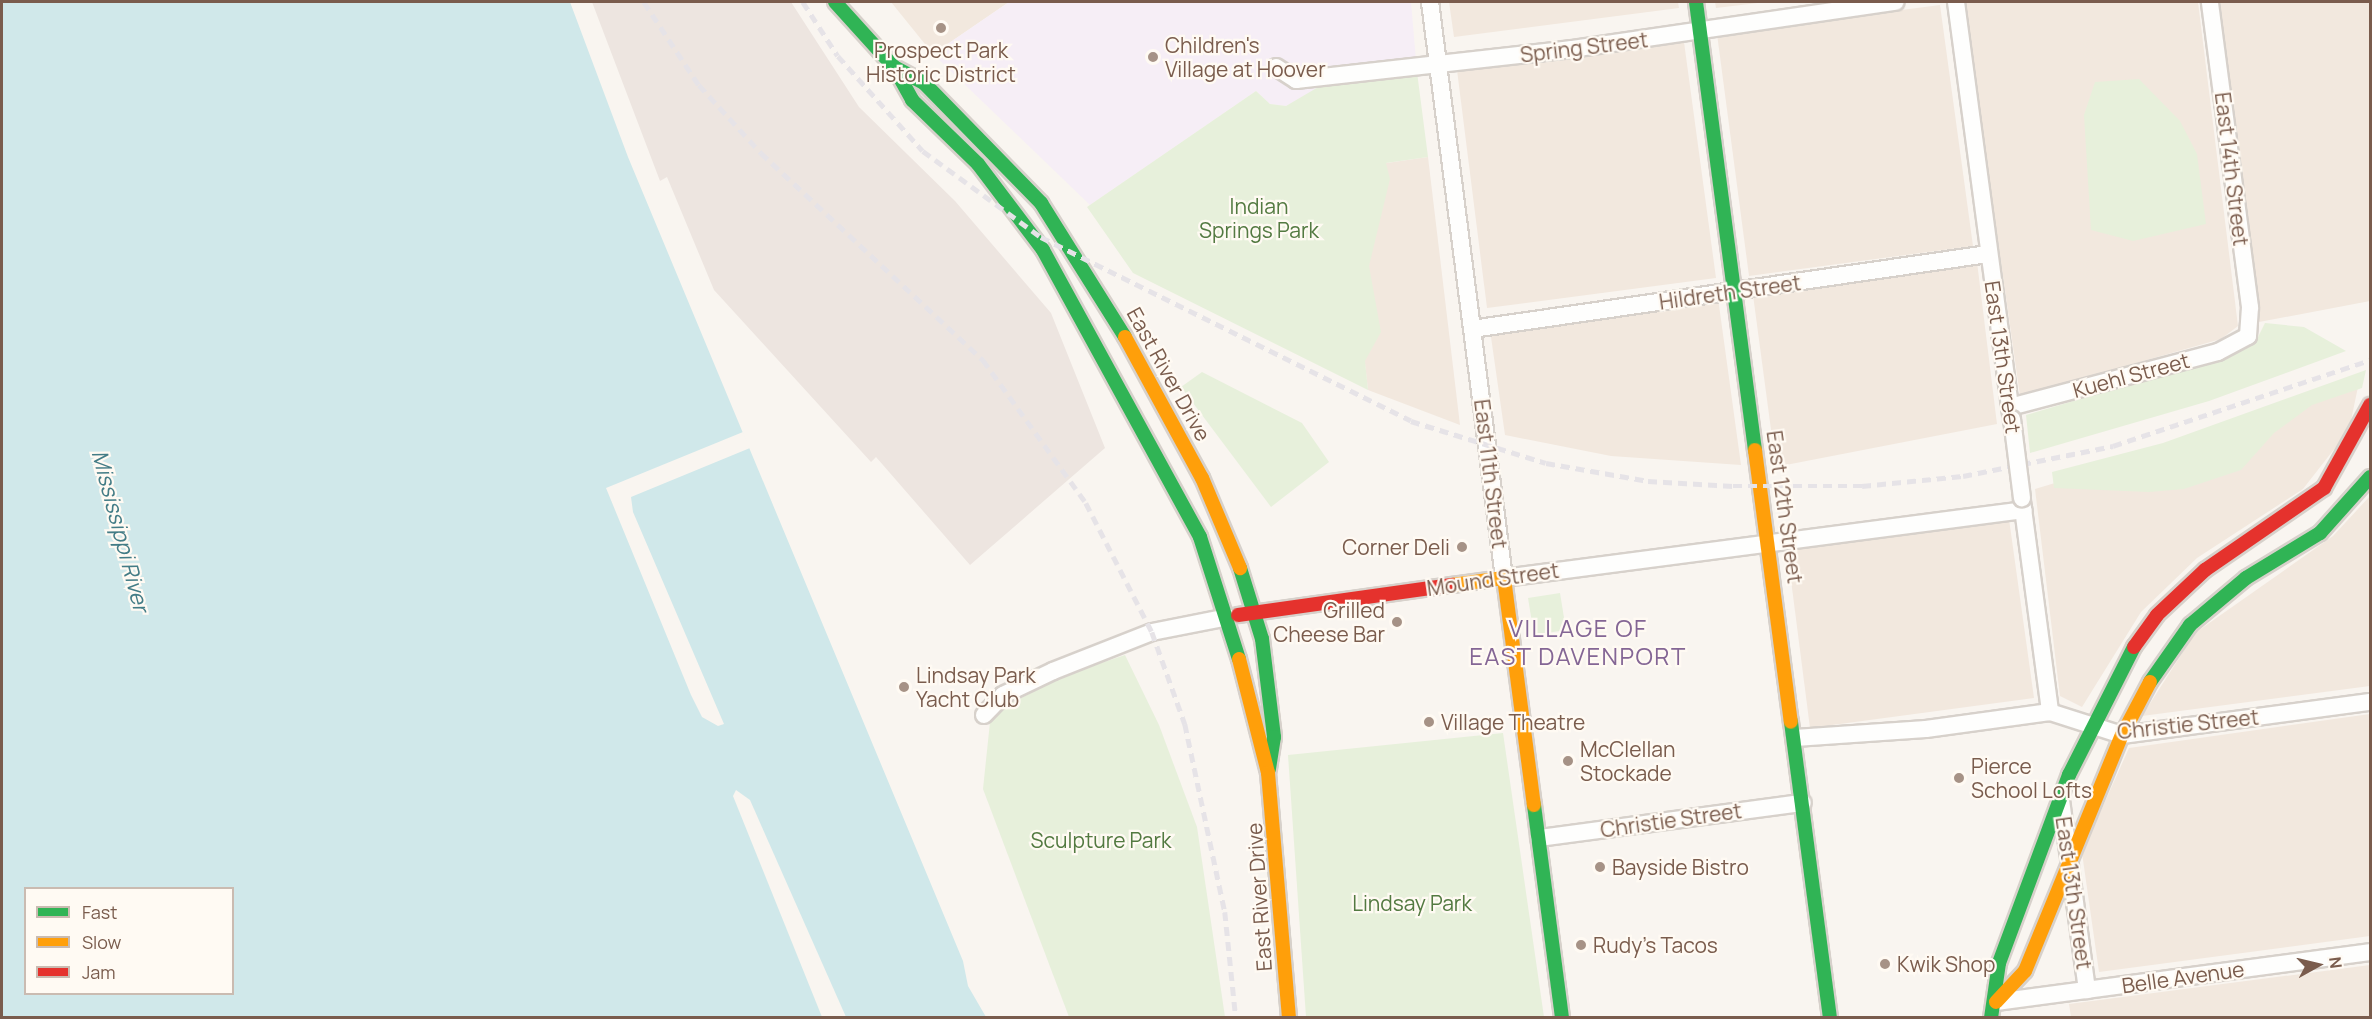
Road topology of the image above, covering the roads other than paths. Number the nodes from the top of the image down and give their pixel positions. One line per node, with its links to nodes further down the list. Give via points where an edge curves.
1 (835, 2): 9 (street, East River Drive)
2 (1430, 2): 8 (street, East 11th Street)
3 (1696, 2): 7 (street, East 12th Street)
4 (1896, 2): 7 (street, Spring Street)
5 (1956, 2): 11 (street, East 13th Street)
6 (2210, 2): 14 (street, East 14th Street, via 2250,308)
7 (1700, 32): 8 (street, Spring Street); 12 (street, East 12th Street)
8 (1438, 64): 10 (street, Spring Street, via 1296,80); 13 (street, East 11th Street)
9 (894, 67): 22 (street, East River Drive, via 924,83 1018,175 1085,268 1202,478 1237,556); 23 (street, East River Drive, via 912,100 978,164 1043,250 1180,497)
10 (1276, 67)
11 (1988, 254): 12 (street, Hildreth Street); 16 (street, East 13th Street)
12 (1735, 291): 13 (street, Hildreth Street); 20 (street, East 12th Street)
13 (1472, 329): 21 (street, East 11th Street)
14 (2248, 336): 16 (street, Kuehl Street, via 2218,352)
15 (2370, 405): 17 (street)
16 (2011, 413): 19 (street, East 13th Street, bridge)
17 (2367, 425): 27 (street, via 2324,488 2205,570 2157,615 2129,653)
18 (2370, 477): 28 (street, via 2320,534 2246,578 2190,625 2143,693)
19 (2023, 504): 20 (street, Mound Street); 25 (street, East 13th Street)
20 (1768, 540): 21 (street, Mound Street); 29 (street, East 12th Street)
21 (1504, 578): 22 (street, Mound Street); 33 (street, East 11th Street)
22 (1255, 613): 23 (street, Mound Street); 30 (street, East River Drive, via 1271,705)
23 (1228, 617): 26 (street, Mound Street, via 1152,632 1053,671 1003,695); 30 (street, East River Drive)
24 (2370, 702): 28 (street, Christie Street)
25 (2050, 712): 27 (street, Christie Street); 29 (street, Christie Street, via 1926,729)
26 (984, 715)
27 (2092, 729): 28 (street, Christie Street); 31 (street)
28 (2122, 735): 34 (street)
29 (1794, 738): 32 (street, East 12th Street)
30 (1268, 773): 38 (street, East River Drive)
31 (2061, 796): 34 (street, East 13th Street); 37 (street, via 1999,963)
32 (1803, 803): 33 (street, Christie Street); 40 (street, East 12th Street)
33 (1539, 838): 39 (street, East 11th Street)
34 (2070, 862): 36 (street, East 13th Street); 37 (street, via 2025,971)
35 (2370, 952): 36 (street, Belle Avenue)
36 (2087, 990): 37 (street, Belle Avenue)
37 (1994, 1010)
38 (1289, 1017)
39 (1562, 1017)
40 (1830, 1017)

